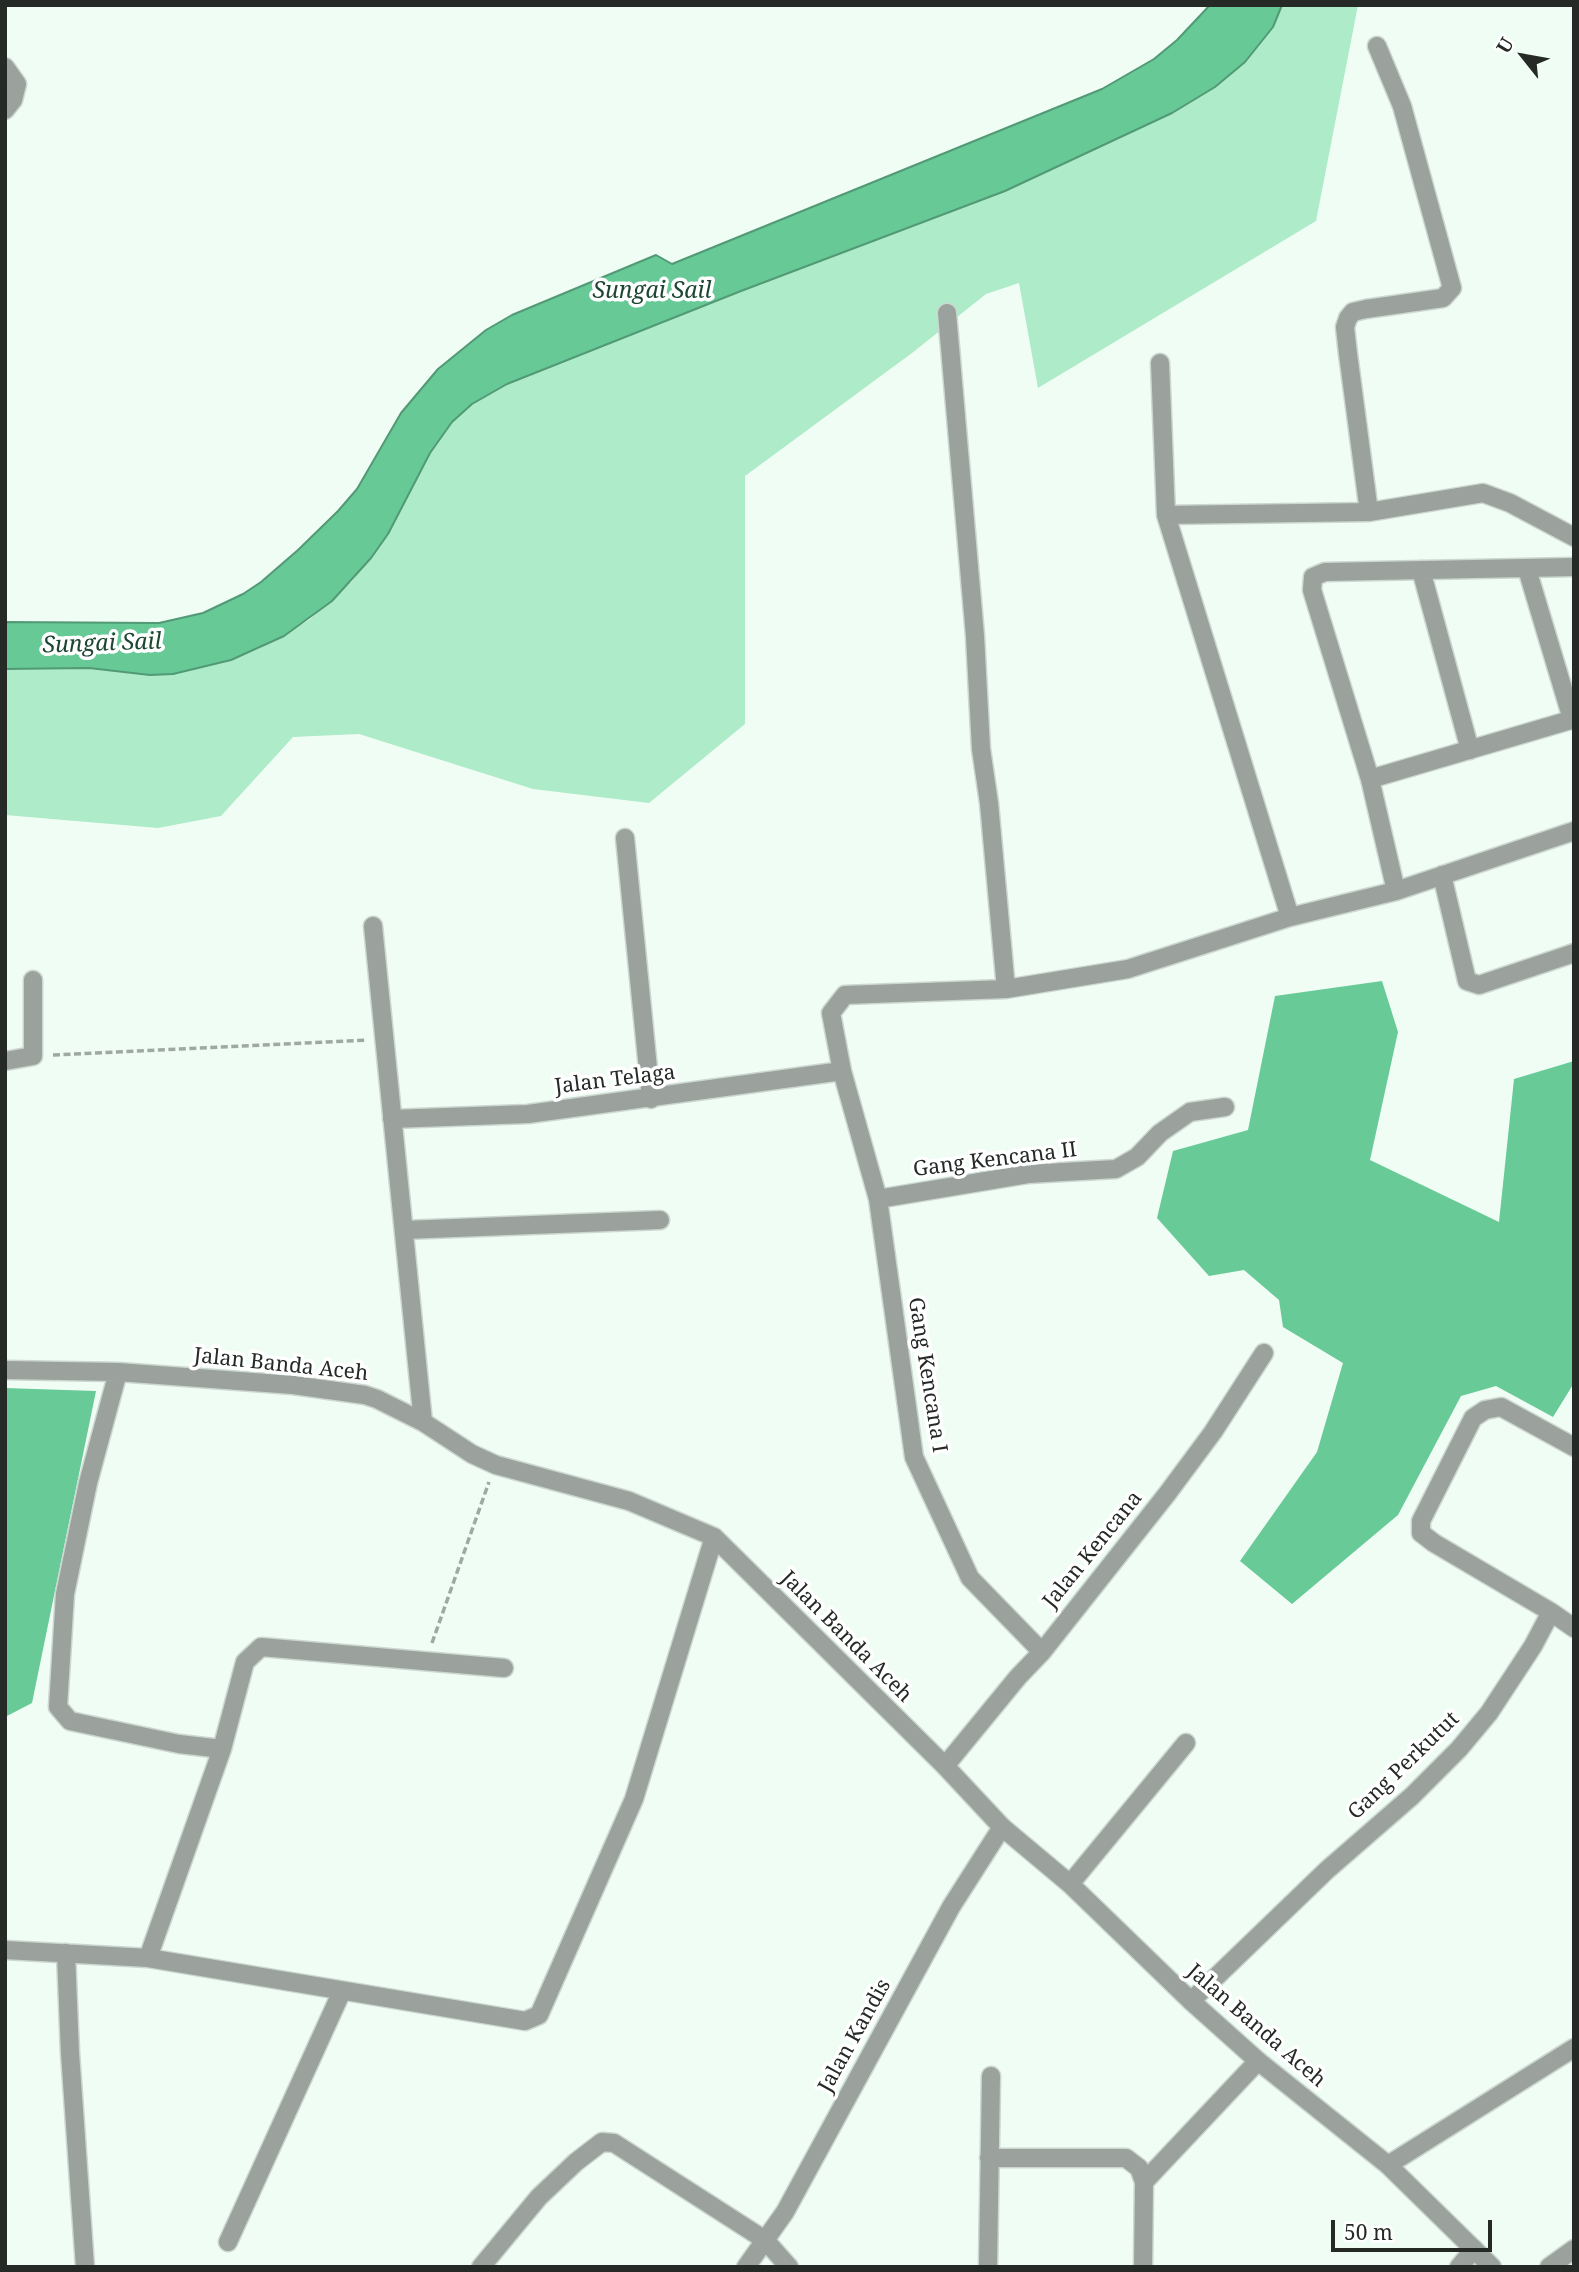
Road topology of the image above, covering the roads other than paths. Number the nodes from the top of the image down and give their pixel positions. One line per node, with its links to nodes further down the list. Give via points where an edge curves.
1 (1377, 47): 6 (street, via 1402,106 1452,288 1443,298 1366,309 1348,318 1345,327)
2 (5, 67): 3 (street, via 17,84)
3 (5, 110)
4 (947, 313): 23 (street, via 981,749)
5 (1160, 363): 7 (street)
6 (1368, 512): 7 (street); 8 (street, via 1483,493)
7 (1166, 515): 19 (street)
8 (1574, 537)
9 (1574, 568): 10 (street)
10 (1527, 569): 11 (street); 12 (street)
11 (1421, 570): 13 (street); 14 (street, via 1325,572 1312,577 1312,590)
12 (1573, 719): 13 (street)
13 (1470, 750): 14 (street)
14 (1370, 779): 18 (street)
15 (1574, 831): 17 (street, Gang Kencana I)
16 (625, 838): 26 (street)
17 (1442, 875): 18 (street, Gang Kencana I); 21 (street, via 1467,981 1479,985)
18 (1396, 891): 19 (street, Gang Kencana I)
19 (1290, 917): 23 (street, Gang Kencana I, via 1128,970)
20 (373, 926): 28 (street)
21 (1574, 954)
22 (33, 980): 24 (street, via 33,1056)
23 (1006, 989): 25 (street, Gang Kencana I, via 845,995 831,1013)
24 (5, 1061)
25 (842, 1071): 26 (street, Jalan Telaga); 29 (street, Gang Kencana I)
26 (651, 1099): 28 (street, Jalan Telaga, via 528,1114)
27 (1225, 1107): 29 (street, Gang Kencana II, via 1189,1112 1116,1169 1028,1174)
28 (392, 1119): 31 (street)
29 (878, 1199): 40 (street, Gang Kencana I, via 914,1457 970,1578)
30 (660, 1220): 31 (street)
31 (404, 1230): 35 (street)
32 (1264, 1353): 40 (street, Jalan Kencana, via 1167,1494)
33 (5, 1370): 34 (street, Jalan Banda Aceh)
34 (118, 1373): 35 (street, Jalan Banda Aceh, via 293,1385 365,1395); 43 (street, via 65,1594 58,1707 70,1721)
35 (423, 1422): 37 (street, Jalan Banda Aceh, via 496,1465 629,1501)
36 (1574, 1447): 38 (street, via 1501,1407 1485,1410 1474,1418 1420,1521 1422,1533 1434,1543)
37 (714, 1537): 44 (street, Jalan Banda Aceh); 50 (street, via 634,1799 539,2015 525,2021)
38 (1551, 1612): 39 (street); 51 (street, Gang Perkutut, via 1489,1713 1459,1749)
39 (1574, 1628)
40 (1042, 1652): 44 (street, Jalan Kencana)
41 (504, 1668): 43 (street, via 261,1647 245,1662)
42 (1186, 1743): 46 (street)
43 (222, 1749): 49 (street)
44 (945, 1766): 45 (street, Jalan Banda Aceh)
45 (1002, 1826): 46 (street, Jalan Banda Aceh); 58 (street, Jalan Kandis, via 951,1908 785,2212)
46 (1070, 1884): 51 (street, Jalan Banda Aceh)
47 (5, 1950): 48 (street)
48 (66, 1953): 49 (street); 62 (street)
49 (148, 1958): 50 (street)
50 (342, 1991): 59 (street)
51 (1191, 2001): 53 (street, Jalan Banda Aceh)
52 (1574, 2048): 56 (street)
53 (1258, 2061): 56 (street, Jalan Banda Aceh); 57 (street)
54 (991, 2076): 55 (street)
55 (989, 2158): 57 (street, via 1126,2158 1139,2168); 66 (street)
56 (1388, 2165): 60 (street, Jalan Banda Aceh)
57 (1144, 2182): 67 (street)
58 (765, 2240): 63 (street, via 614,2143 602,2142 539,2197); 64 (street, Jalan Kandis); 65 (street)
59 (228, 2242)
60 (1474, 2249): 68 (street); 69 (street, Jalan Banda Aceh)
61 (1574, 2249): 70 (street)
62 (85, 2267)
63 (481, 2267)
64 (746, 2267)
65 (789, 2267)
66 (988, 2267)
67 (1143, 2267)
68 (1459, 2267)
69 (1492, 2267)
70 (1549, 2267)

